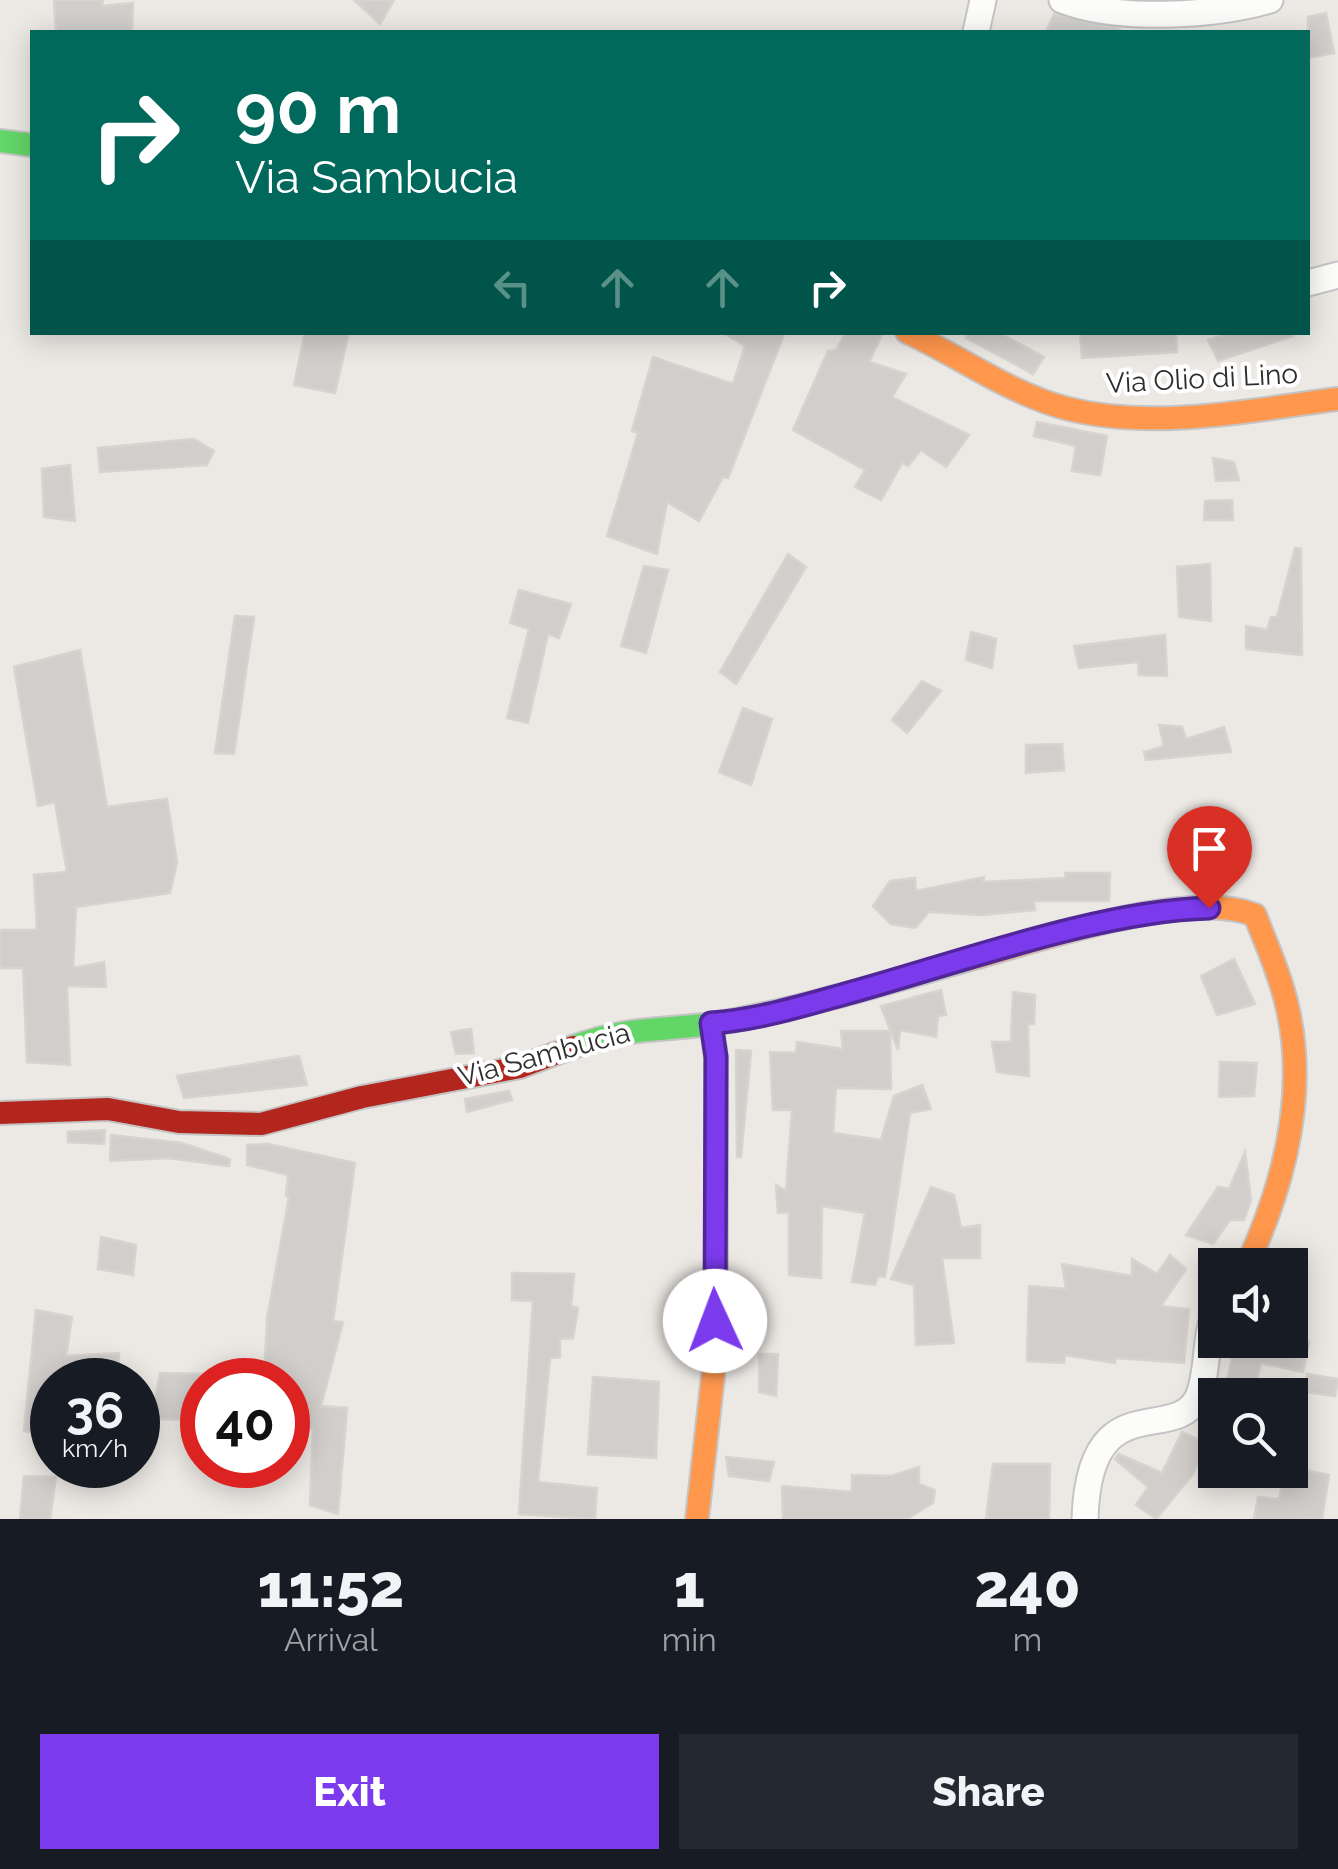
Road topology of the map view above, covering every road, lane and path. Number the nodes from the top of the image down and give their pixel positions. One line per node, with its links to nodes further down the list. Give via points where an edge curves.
1 (983, 0): 4 (street)
2 (1062, 0): 3 (street, via 1138,13 1236,10)
3 (1270, 0)
4 (976, 30)
5 (0, 141): 6 (street)
6 (30, 145)
7 (1338, 275): 8 (street)
8 (1310, 282)
9 (914, 335): 10 (street, Via Olio di Lino, via 1032,397 1080,412 1127,417)
10 (1338, 399)
11 (711, 1023): 12 (street, Via Sambucia, via 607,1034 520,1067 261,1124 179,1122 108,1109); 13 (street, Via Sambucia, via 1183,908 1235,907 1255,915 1290,1015 1293,1054 1291,1120); 15 (street, via 716,1348)
12 (0, 1113)
13 (1253, 1248)
14 (1206, 1358): 16 (street, via 1198,1398 1184,1412 1122,1426 1098,1453 1087,1478)
15 (697, 1519)
16 (1085, 1519)

